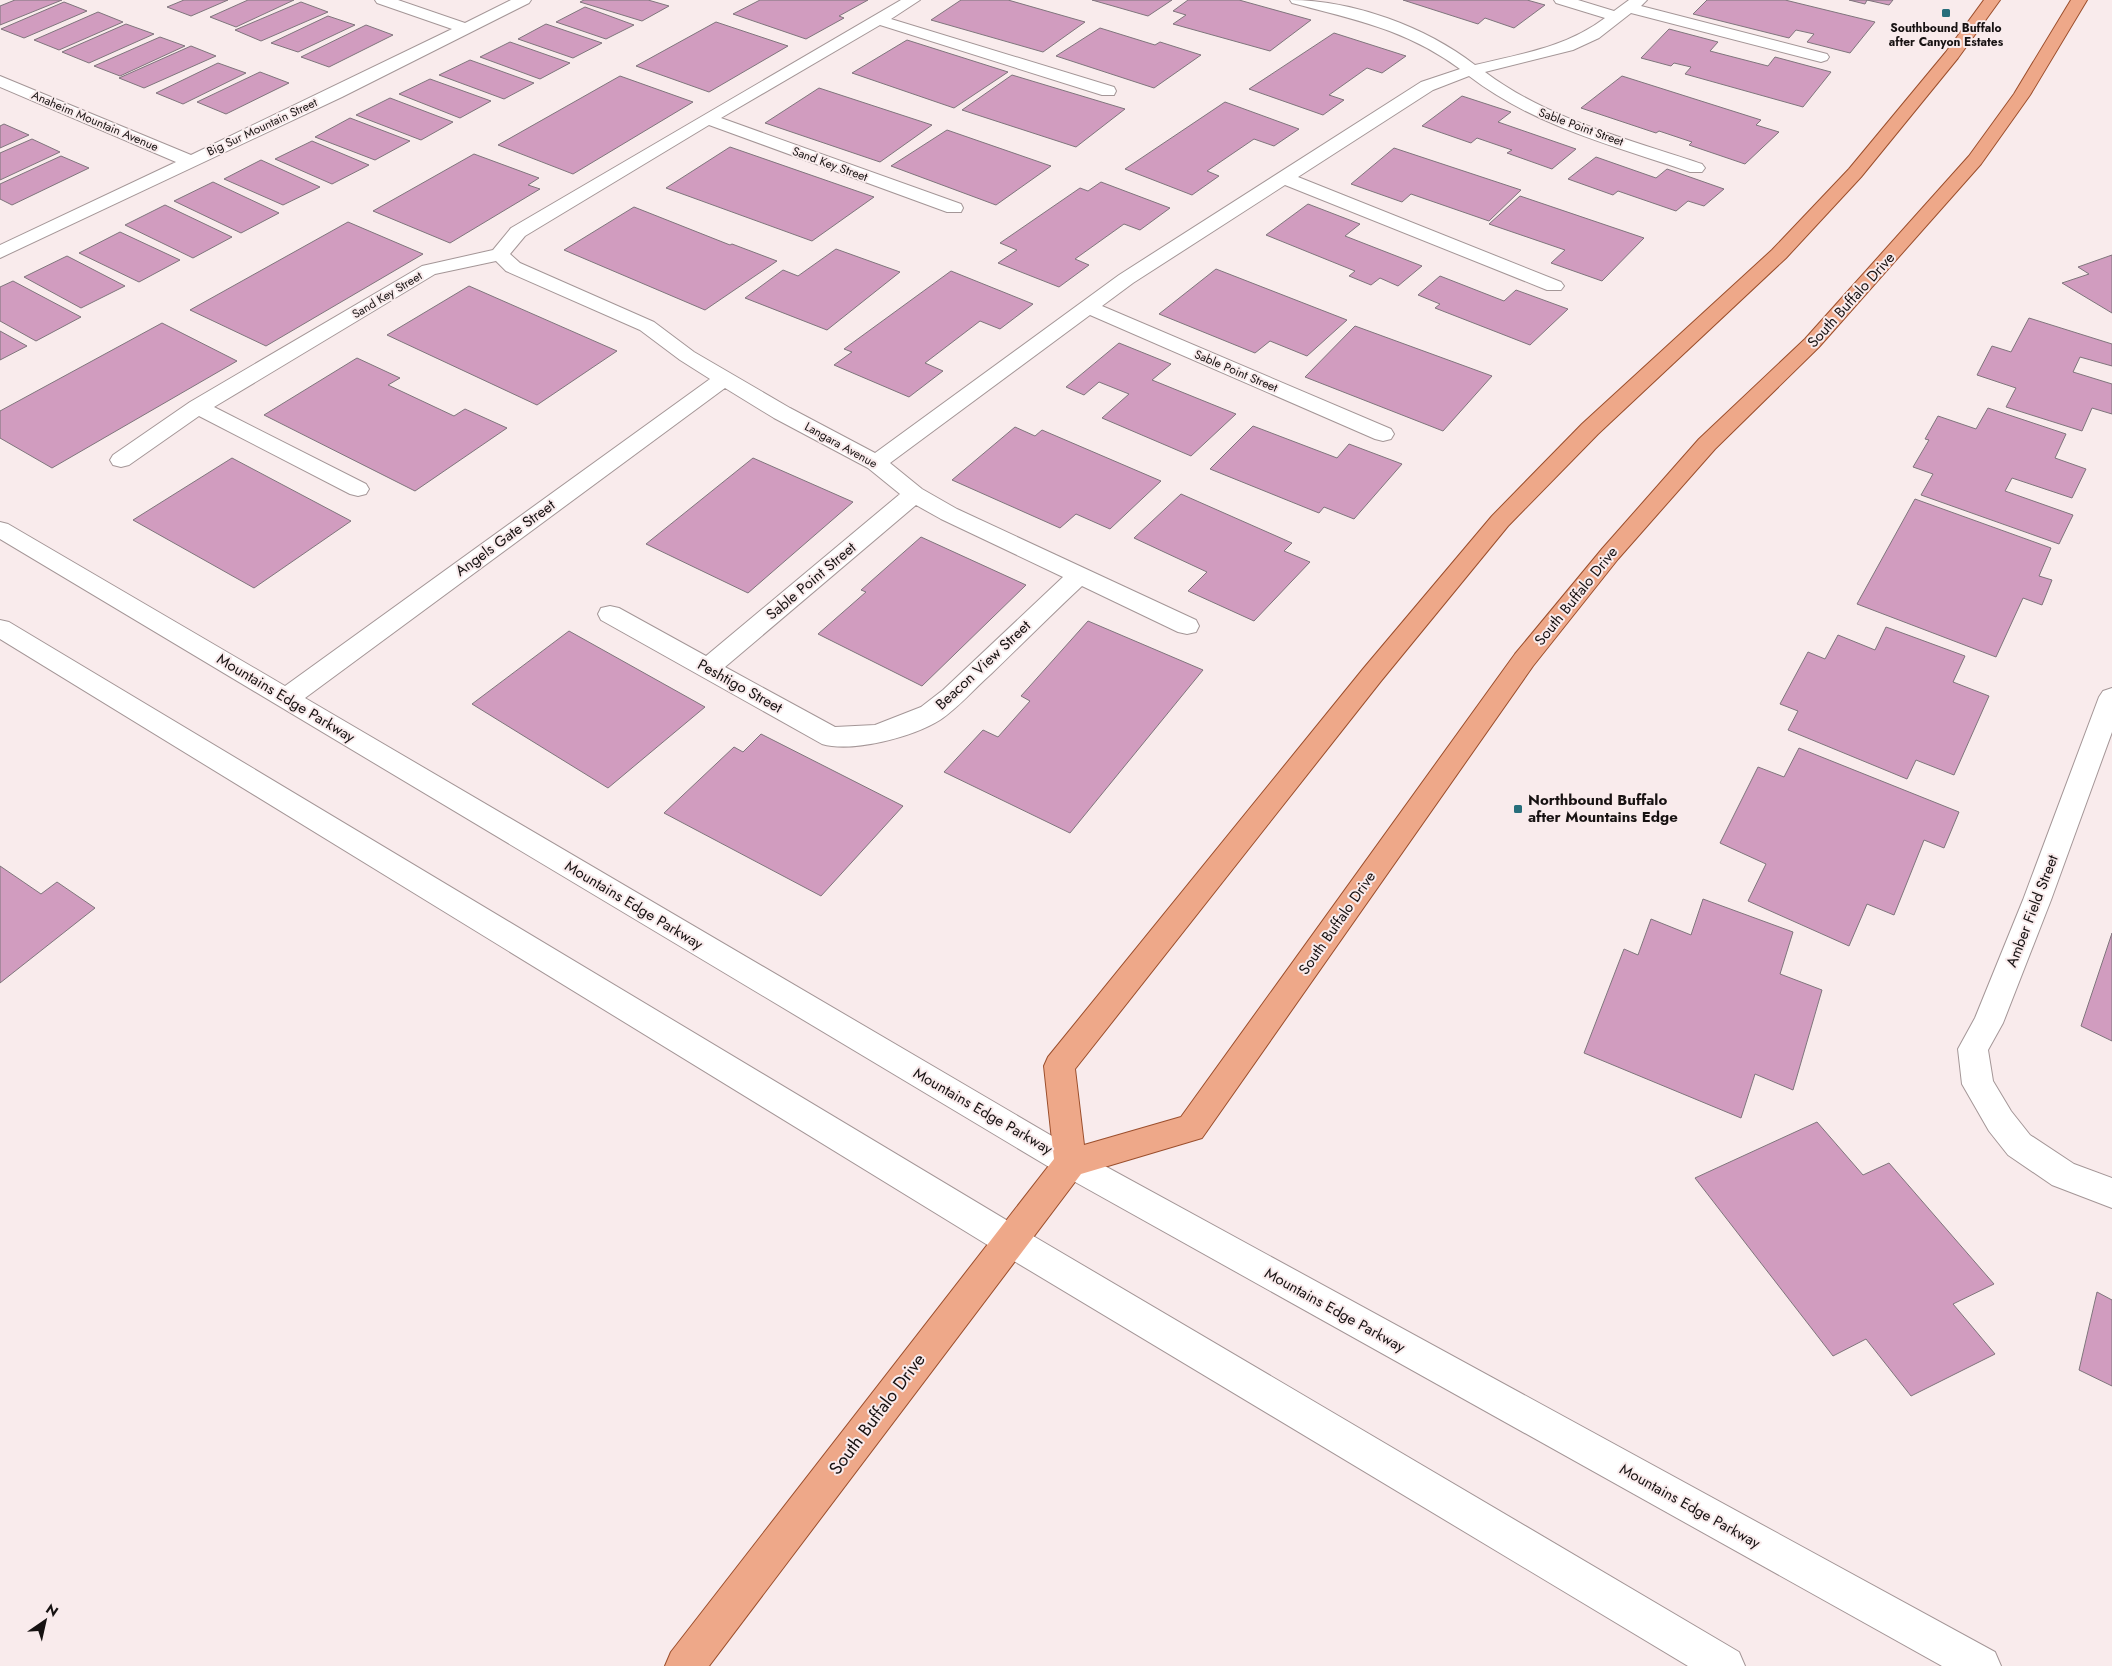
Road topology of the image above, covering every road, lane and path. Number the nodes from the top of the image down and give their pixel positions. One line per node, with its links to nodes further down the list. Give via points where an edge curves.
1 (383, 0): 10 (street)
2 (523, 0): 10 (street, Big Sur Mountain Street)
3 (912, 0): 9 (street)
4 (1298, 0): 12 (street, Sable Point Street, via 1407,31)
5 (1562, 0): 8 (street)
6 (1992, 0): 40 (main road, via 1902,117 1779,254 1590,429 1500,521 1372,675 1059,1066)
7 (2079, 0): 40 (main road, South Buffalo Drive, via 2022,95 1975,160 1812,344 1707,444 1610,554 1524,660 1191,1128)
8 (1628, 8): 11 (street); 12 (street, via 1593,35 1567,46)
9 (879, 20): 14 (street); 15 (street)
10 (467, 29): 16 (street, Big Sur Mountain Street)
11 (1821, 57)
12 (1474, 70): 17 (street, Sable Point Street, via 1495,89 1532,109); 18 (street, via 1427,86)
13 (0, 81): 16 (street, Anaheim Mountain Avenue)
14 (1108, 90)
15 (707, 119): 19 (street, Sand Key Street); 21 (street, via 518,232)
16 (190, 161): 20 (street, Big Sur Mountain Street)
17 (1696, 168)
18 (1284, 178): 22 (street); 23 (street)
19 (954, 208)
20 (0, 252)
21 (500, 254): 24 (street, Langara Avenue, via 513,267 647,326); 25 (street, Sand Key Street, via 429,270)
22 (1554, 286)
23 (1088, 307): 26 (street, Sable Point Street); 28 (street)
24 (724, 378): 28 (street, Langara Avenue); 38 (street, Angels Gate Street)
25 (198, 407): 27 (street, Sand Key Street); 29 (street)
26 (1383, 434)
27 (121, 460)
28 (876, 463): 30 (street, Langara Avenue)
29 (358, 489)
30 (914, 494): 32 (street, Langara Avenue, via 949,514); 36 (street, Sable Point Street)
31 (0, 529): 38 (street, Mountains Edge Parkway)
32 (1079, 575): 34 (street, Langara Avenue); 39 (street, Beacon View Street, via 930,714)
33 (610, 614): 36 (street, Peshtigo Street)
34 (1187, 626)
35 (0, 628): 42 (street)
36 (708, 668): 39 (street, Peshtigo Street, via 831,737)
37 (2112, 697): 41 (street, Amber Field Street, via 2037,900 1988,1023 1973,1049 1978,1084 2000,1121 2020,1145 2062,1175)
38 (287, 698): 40 (street, Mountains Edge Parkway)
39 (876, 734)
40 (1070, 1163): 42 (main road, South Buffalo Drive); 45 (street, Mountains Edge Parkway)
41 (2112, 1193)
42 (1011, 1241): 43 (main road, South Buffalo Drive); 44 (street)
43 (685, 1666)
44 (1725, 1666)
45 (1981, 1666)

